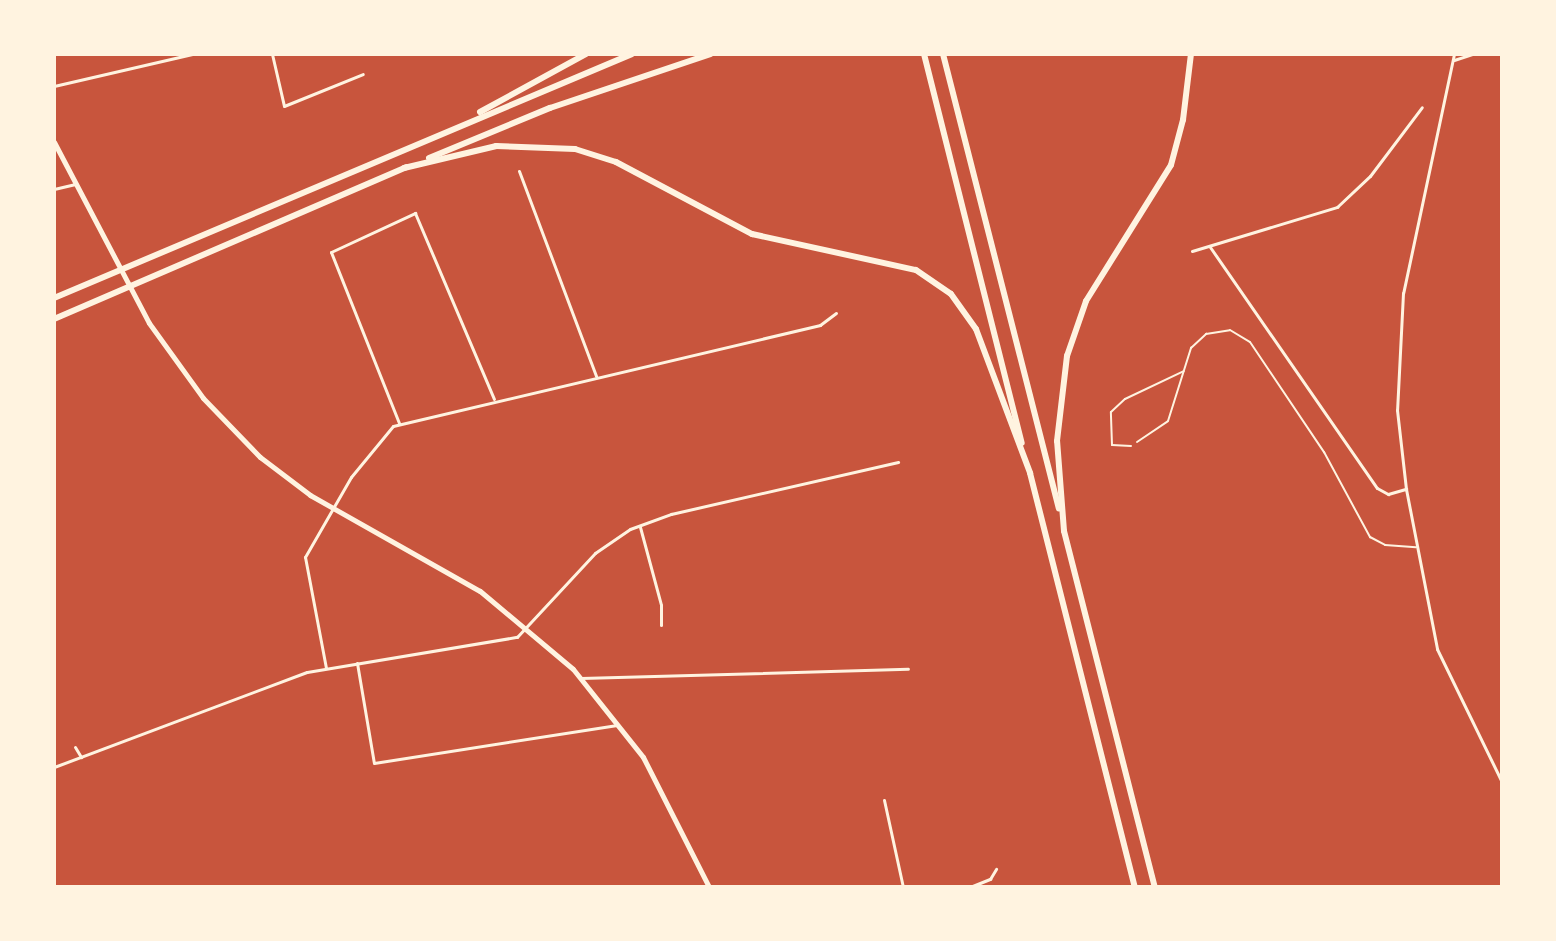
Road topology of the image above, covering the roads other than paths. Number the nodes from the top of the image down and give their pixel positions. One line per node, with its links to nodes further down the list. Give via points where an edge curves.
1 (193, 54): 12 (street)
2 (272, 54): 11 (street, via 284,106)
3 (586, 54): 14 (highway)
4 (632, 54): 14 (highway)
5 (710, 54): 16 (highway, via 550,108)
6 (924, 54): 32 (highway)
7 (943, 54): 36 (highway)
8 (1191, 54): 36 (highway, via 1181,131 1167,175 1086,301 1067,356 1057,441)
9 (1472, 54): 10 (street)
10 (1454, 57): 33 (street, via 1399,323 1397,397)
11 (363, 74)
12 (54, 86)
13 (1422, 107): 20 (street, via 1370,176 1337,207)
14 (452, 127): 22 (highway)
15 (54, 142): 18 (main road)
16 (404, 168): 24 (highway); 32 (highway, via 496,146 575,149 616,162 752,234 916,270 951,294 976,329)
17 (519, 171): 26 (street)
18 (76, 184): 19 (street); 34 (main road, via 139,305 179,367 254,451)
19 (54, 189)
20 (1210, 247): 21 (street); 33 (street, via 1377,488 1388,494)
21 (1192, 251)
22 (54, 298)
23 (836, 313): 26 (street, via 820,325)
24 (54, 319)
25 (1185, 370): 29 (lane, via 1168,421); 30 (lane, via 1125,399 1111,412 1112,445); 37 (lane, via 1191,348 1206,334 1230,330 1250,342 1324,452 1370,537 1385,545)
26 (596, 376): 27 (street)
27 (494, 399): 28 (street); 28 (street, via 415,213 331,252)
28 (399, 423): 34 (street, via 368,454)
29 (1137, 442)
30 (1131, 446)
31 (898, 462): 35 (street)
32 (1030, 473): 54 (highway)
33 (1406, 489): 37 (street)
34 (331, 510): 39 (main road, via 469,585); 41 (street, via 304,564)
35 (640, 525): 38 (street); 39 (street, via 595,553)
36 (1064, 531): 55 (highway)
37 (1417, 548): 48 (street, via 1437,649)
38 (661, 625)
39 (530, 628): 40 (street, via 517,637); 43 (main road)
40 (357, 663): 41 (street); 44 (street, via 374,763)
41 (326, 668): 46 (street)
42 (908, 669): 43 (street)
43 (581, 678): 44 (main road)
44 (619, 725): 51 (main road, via 664,793)
45 (75, 747): 46 (street)
46 (81, 757): 47 (street)
47 (54, 767)
48 (1502, 782)
49 (884, 800): 52 (street)
50 (996, 869): 53 (street, via 990,879)
51 (709, 887)
52 (903, 887)
53 (970, 887)
54 (1135, 887)
55 (1155, 887)

